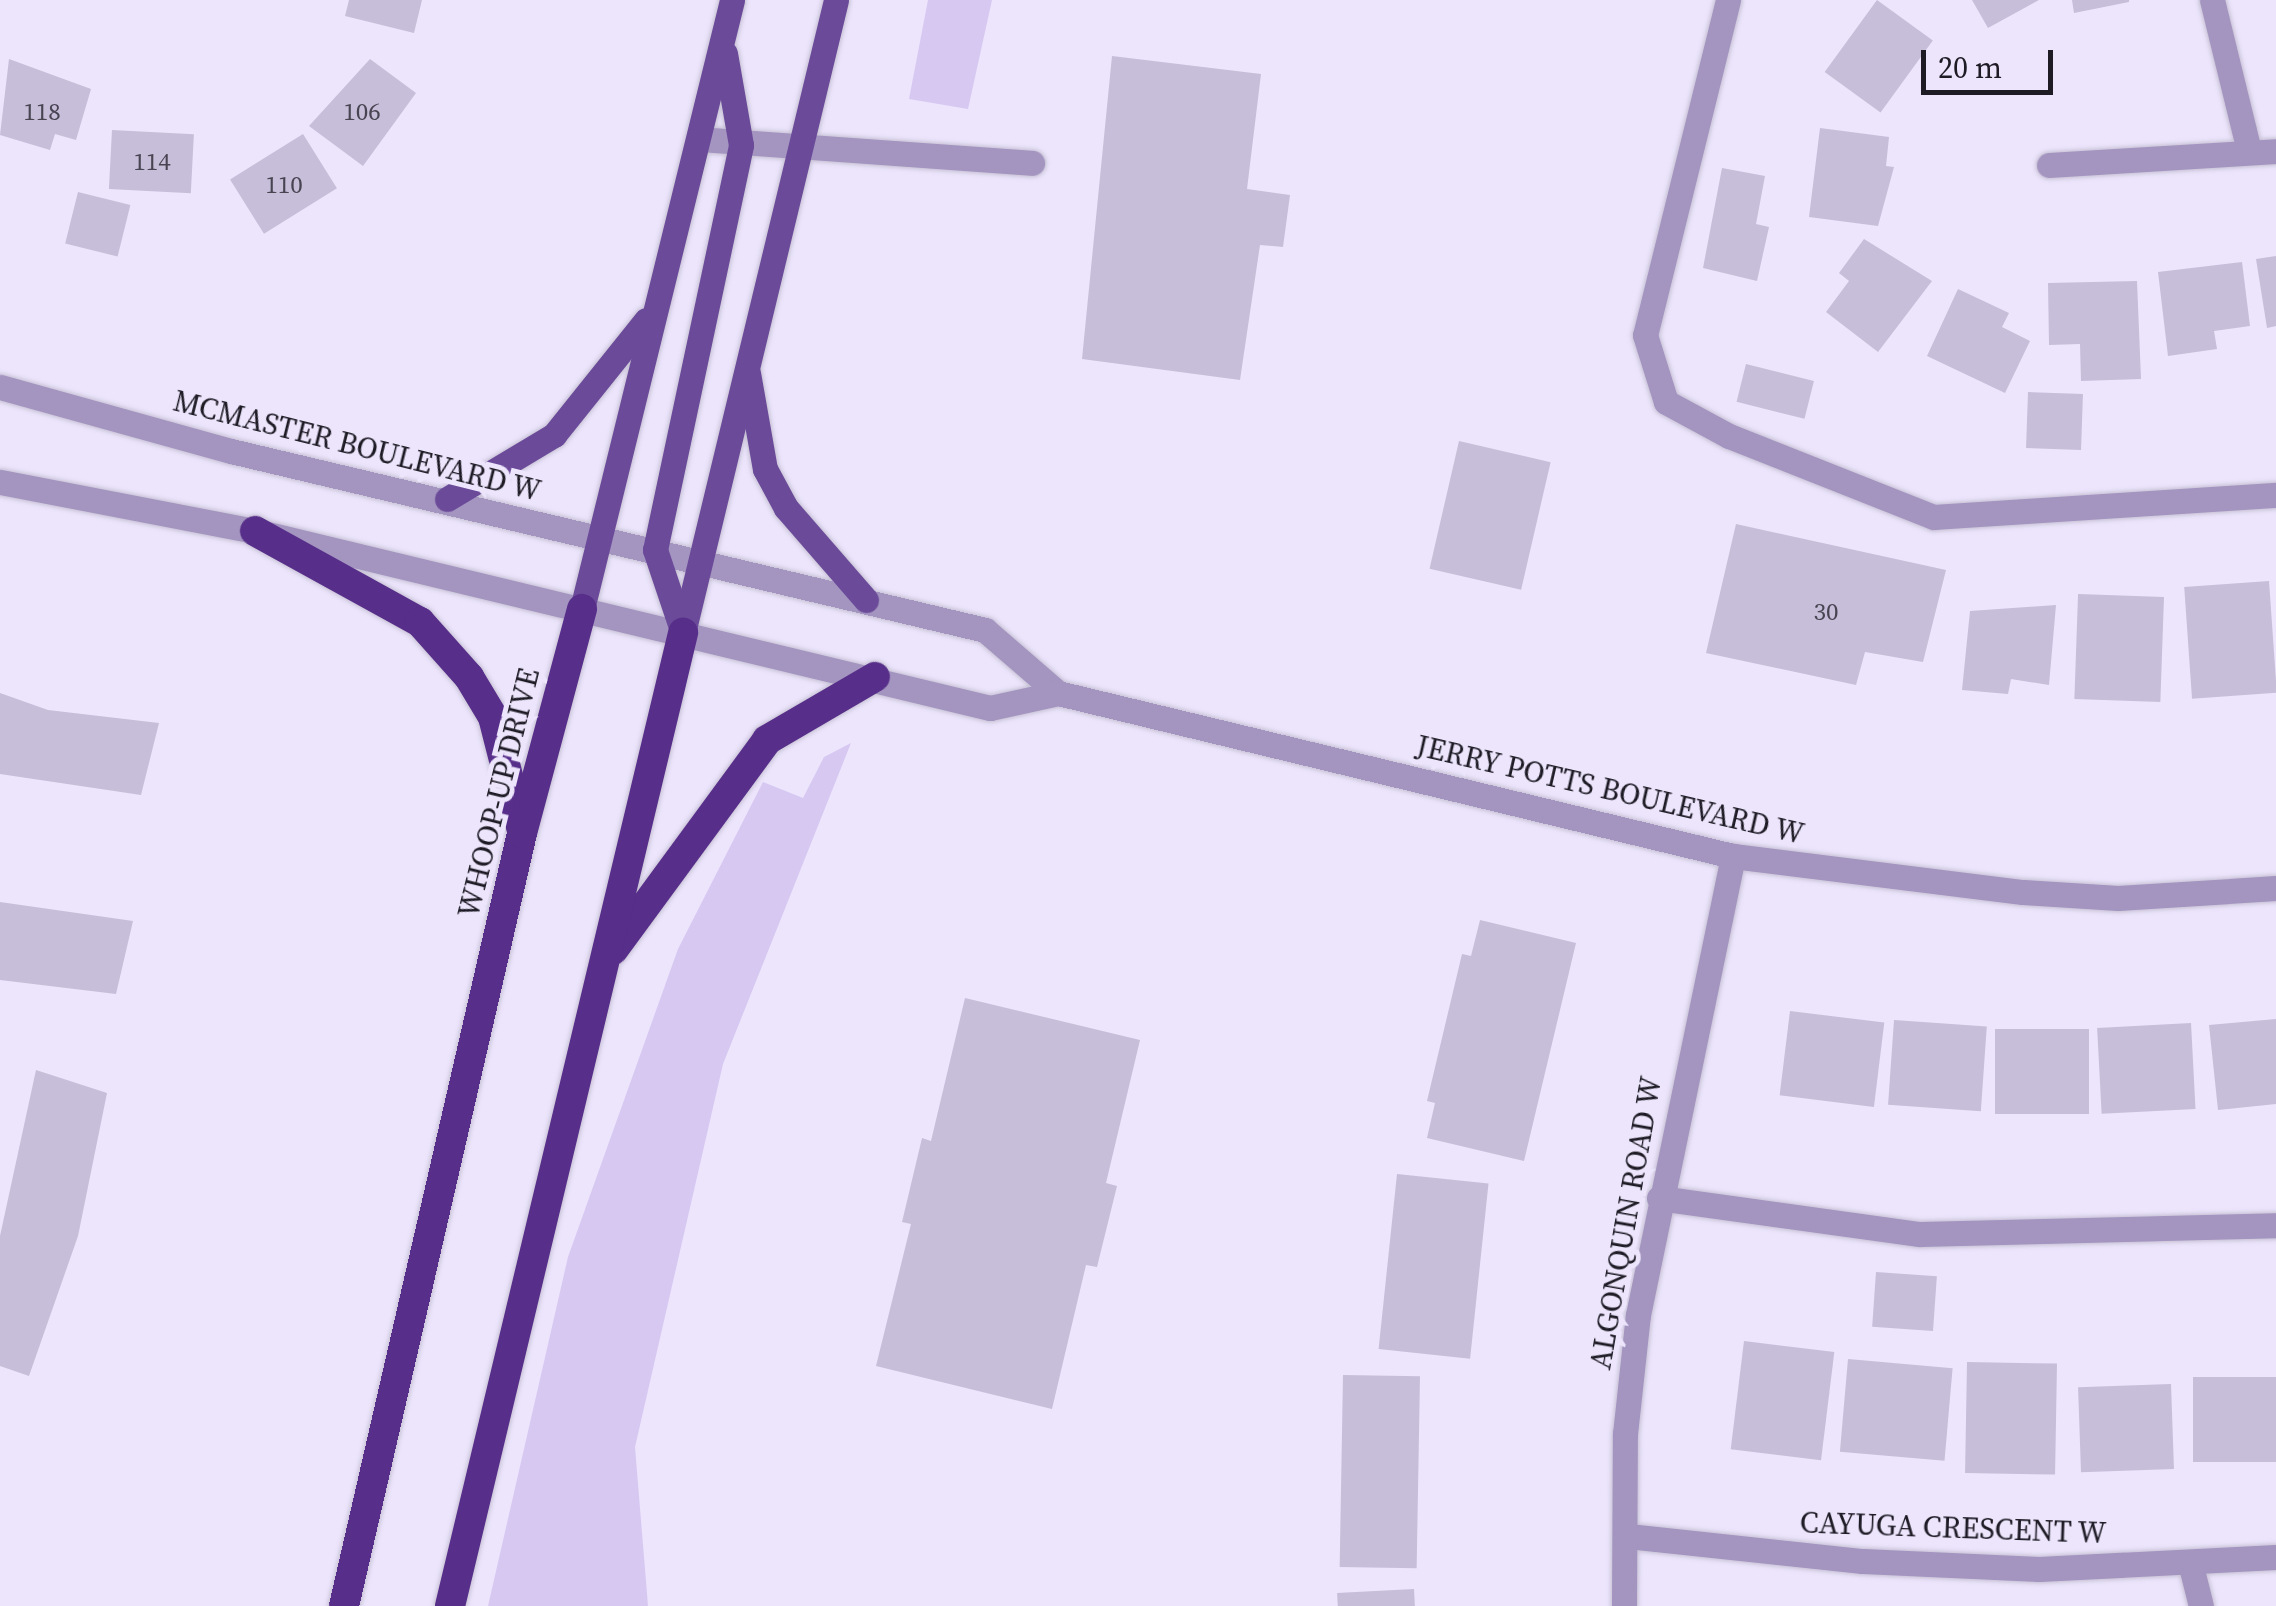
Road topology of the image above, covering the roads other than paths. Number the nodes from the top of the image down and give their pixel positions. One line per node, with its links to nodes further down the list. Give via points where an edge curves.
1 (732, 0): 5 (main road, WHOOP-UP DRIVE)
2 (836, 0): 8 (main road)
3 (1728, 0): 17 (street, via 1645,334 1666,402 1729,436 1934,517)
4 (2212, 0): 9 (street)
5 (723, 40): 6 (main road, WHOOP-UP DRIVE); 7 (main road)
6 (699, 138): 7 (street); 13 (main road, WHOOP-UP DRIVE)
7 (741, 144): 8 (street); 21 (main road)
8 (797, 149): 11 (street); 14 (main road)
9 (2249, 151): 10 (street); 12 (street)
10 (2276, 152)
11 (1032, 164)
12 (2049, 165)
13 (652, 312): 18 (main road, via 554,435); 20 (main road, WHOOP-UP DRIVE)
14 (746, 363): 22 (main road); 23 (main road, via 765,469 786,508)
15 (0, 386): 18 (street, MCMASTER BOULEVARD W, via 230,451)
16 (0, 482): 19 (street)
17 (2276, 494)
18 (447, 499): 20 (street, MCMASTER BOULEVARD W)
19 (255, 532): 24 (street); 28 (highway, via 420,622 470,676 499,735)
20 (600, 540): 21 (street, MCMASTER BOULEVARD W); 24 (main road, WHOOP-UP DRIVE)
21 (655, 550): 22 (street, MCMASTER BOULEVARD W); 25 (main road)
22 (701, 561): 23 (street, JERRY POTTS BOULEVARD W); 25 (main road)
23 (866, 600): 27 (street, JERRY POTTS BOULEVARD W, via 985,630)
24 (582, 609): 25 (street); 28 (highway, WHOOP-UP DRIVE)
25 (682, 633): 26 (street, JERRY POTTS BOULEVARD W); 31 (highway)
26 (875, 677): 27 (street, JERRY POTTS BOULEVARD W, via 990,708); 31 (highway, via 767,740)
27 (1058, 694): 29 (street, JERRY POTTS BOULEVARD W)
28 (522, 833): 37 (highway, WHOOP-UP DRIVE)
29 (1733, 856): 30 (street, JERRY POTTS BOULEVARD W, via 2118,898); 32 (street, ALGONQUIN ROAD W)
30 (2276, 888)
31 (602, 965): 38 (highway)
32 (1659, 1198): 33 (street, via 1920,1234); 34 (street, ALGONQUIN ROAD W, via 1625,1434)
33 (2276, 1225)
34 (1628, 1536): 36 (street, CAYUGA CRESCENT W, via 1863,1562); 39 (street, ALGONQUIN ROAD W)
35 (2276, 1557): 36 (street, CAYUGA CRESCENT W)
36 (2192, 1566): 40 (street)
37 (344, 1606)
38 (450, 1606)
39 (1624, 1606)
40 (2201, 1606)

